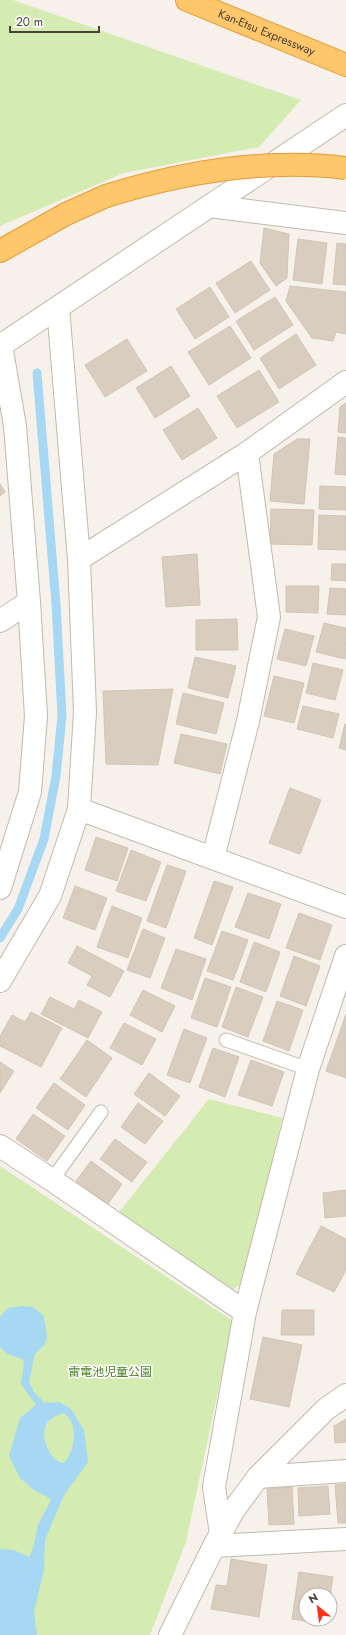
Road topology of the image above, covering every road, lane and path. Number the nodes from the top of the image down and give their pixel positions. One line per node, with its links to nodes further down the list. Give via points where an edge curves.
1 (187, 0): 2 (highway, Kan-Etsu Expressway)
2 (346, 65)
3 (346, 115): 5 (street)
4 (346, 168): 7 (highway, bridge, via 282,165 237,168 156,181 106,196 66,214)
5 (210, 206): 6 (street); 8 (street)
6 (346, 223)
7 (0, 250)
8 (58, 308): 9 (street); 12 (street)
9 (1, 346): 13 (street, via 15,426)
10 (346, 382): 11 (street)
11 (246, 453): 12 (street); 16 (street, via 269,617 248,721)
12 (79, 559): 15 (street, via 85,712)
13 (29, 602): 14 (street); 17 (street, via 36,716 30,792)
14 (0, 621)
15 (79, 809): 16 (street); 20 (street, via 50,896)
16 (213, 858): 18 (street)
17 (0, 888)
18 (346, 907)
19 (346, 956): 22 (street)
20 (0, 981)
21 (226, 1040): 22 (lane)
22 (308, 1069): 26 (street)
23 (101, 1112): 25 (lane)
24 (0, 1146): 25 (street)
25 (52, 1180): 26 (street)
26 (245, 1312): 31 (street, via 214,1487)
27 (346, 1395): 29 (street, via 326,1409)
28 (346, 1471): 29 (street)
29 (258, 1477): 31 (street, via 233,1511)
30 (346, 1539): 31 (street)
31 (217, 1540): 32 (street)
32 (170, 1635)

